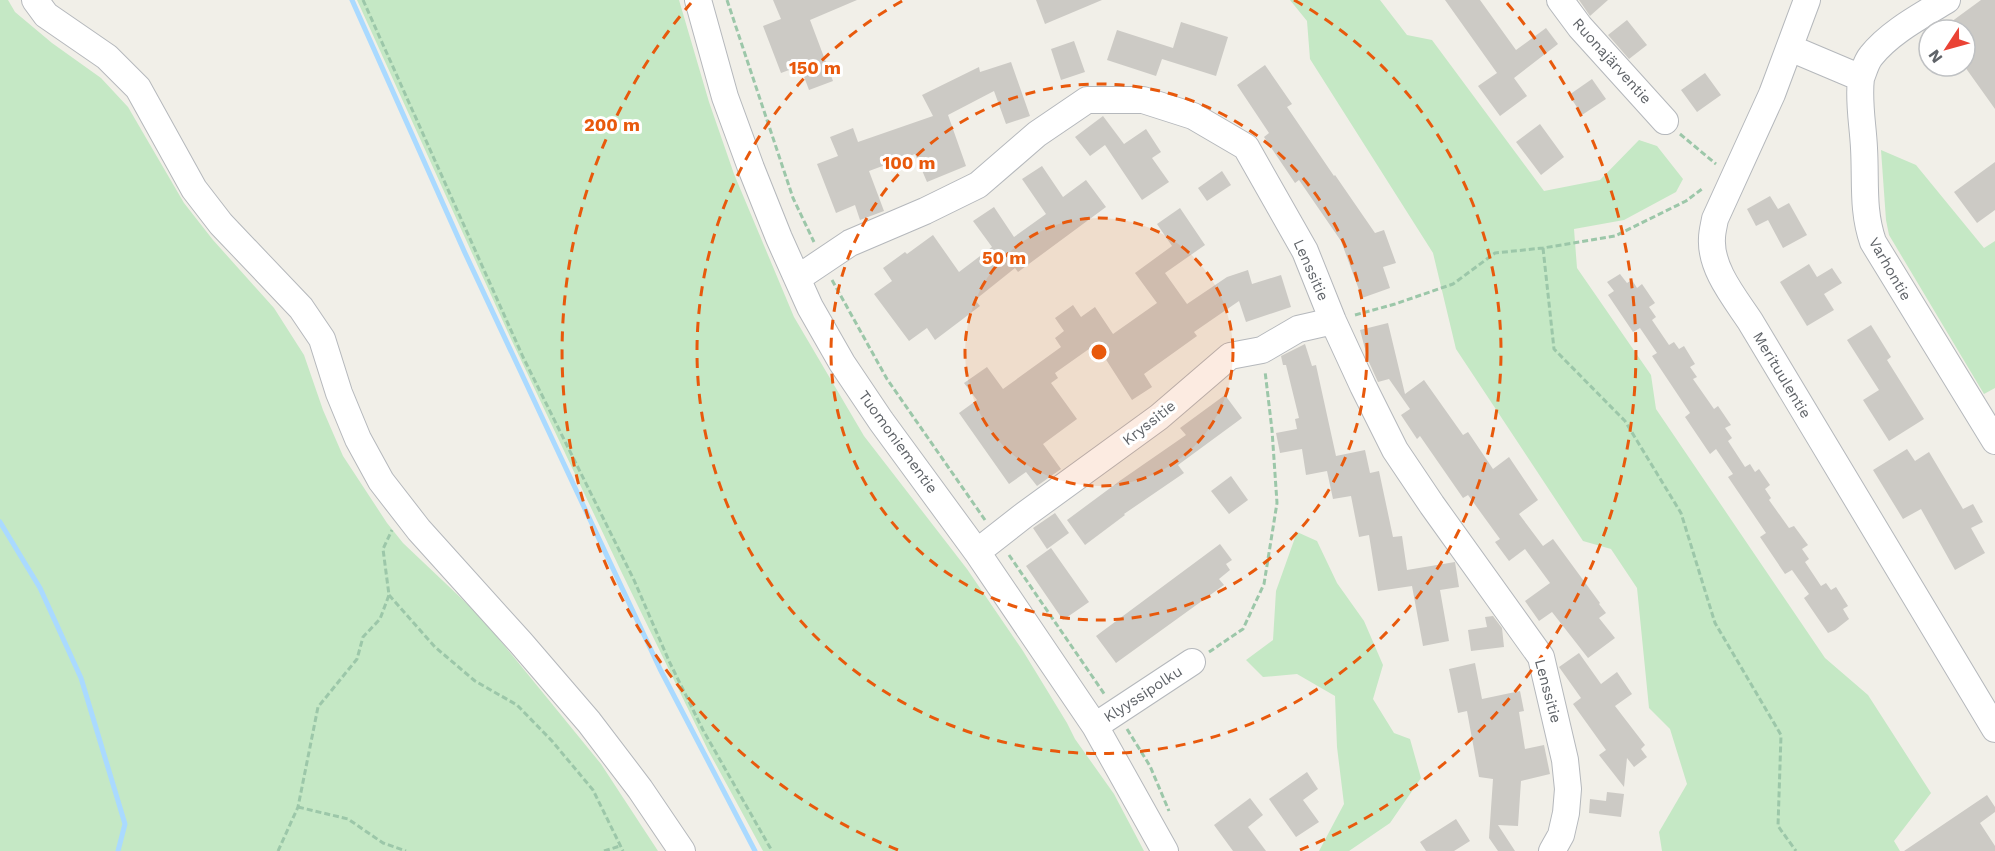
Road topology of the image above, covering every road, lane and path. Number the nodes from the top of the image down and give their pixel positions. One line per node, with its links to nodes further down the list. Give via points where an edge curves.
1 (34, 0): 19 (street, via 46,15 107,57 138,88 195,189 221,224 301,308 322,339 358,439 381,482)
2 (363, 0): 34 (path, via 524,357 634,580 669,661)
3 (698, 0): 15 (street, Tuomoniementie, via 725,97)
4 (727, 0): 14 (path, via 793,198)
5 (1560, 0): 10 (street, Ruonajärventie)
6 (1807, 0): 8 (street, Merituulentie)
7 (1947, 0): 9 (street, via 1883,43 1869,58)
8 (1790, 48): 9 (street); 25 (street, Merituulentie, via 1715,219 1714,260)
9 (1861, 78): 18 (street, Varhontie, via 1864,208 1873,242)
10 (1665, 121): 11 (path)
11 (1716, 164)
12 (1702, 189): 13 (path, via 1615,236)
13 (1543, 248): 16 (path, via 1495,253 1453,284); 37 (path, via 1554,349 1625,421 1681,513 1715,623 1781,735 1778,826)
14 (823, 260): 15 (street, Lenssitie); 16 (street, Lenssitie, via 850,243 978,185 1037,134 1087,100 1143,100 1193,116 1246,147 1305,251); 20 (path, via 887,379)
15 (798, 278): 20 (street, Tuomoniementie, via 842,363 881,422)
16 (1333, 321): 17 (street, Kryssitie, via 1298,329); 36 (street, Lenssitie, via 1395,450 1541,657 1568,789 1561,835)
17 (1263, 350): 20 (street, Kryssitie, via 1230,356 1159,417); 22 (path, via 1277,503 1264,584 1243,629)
18 (1995, 441)
19 (402, 509): 21 (path, via 383,549); 33 (street, via 589,722)
20 (987, 544): 23 (path); 24 (street, Tuomoniementie)
21 (388, 595): 26 (path, via 380,619 363,637 357,659 318,707); 28 (path, via 435,647 475,681 517,705 552,741 593,790)
22 (1192, 662): 23 (street, Klyyssipolku)
23 (1116, 712): 24 (street, Klyyssipolku); 27 (path, via 1150,766)
24 (1095, 726): 35 (street, Tuomoniementie)
25 (1995, 729)
26 (298, 807): 29 (path); 30 (path, via 348,819 383,843)
27 (1172, 819)
28 (620, 846): 31 (path); 32 (path)
29 (278, 851)
30 (406, 851)
31 (604, 851)
32 (622, 851)
33 (682, 851)
34 (772, 851)
35 (1165, 851)
36 (1552, 851)
37 (1796, 851)

